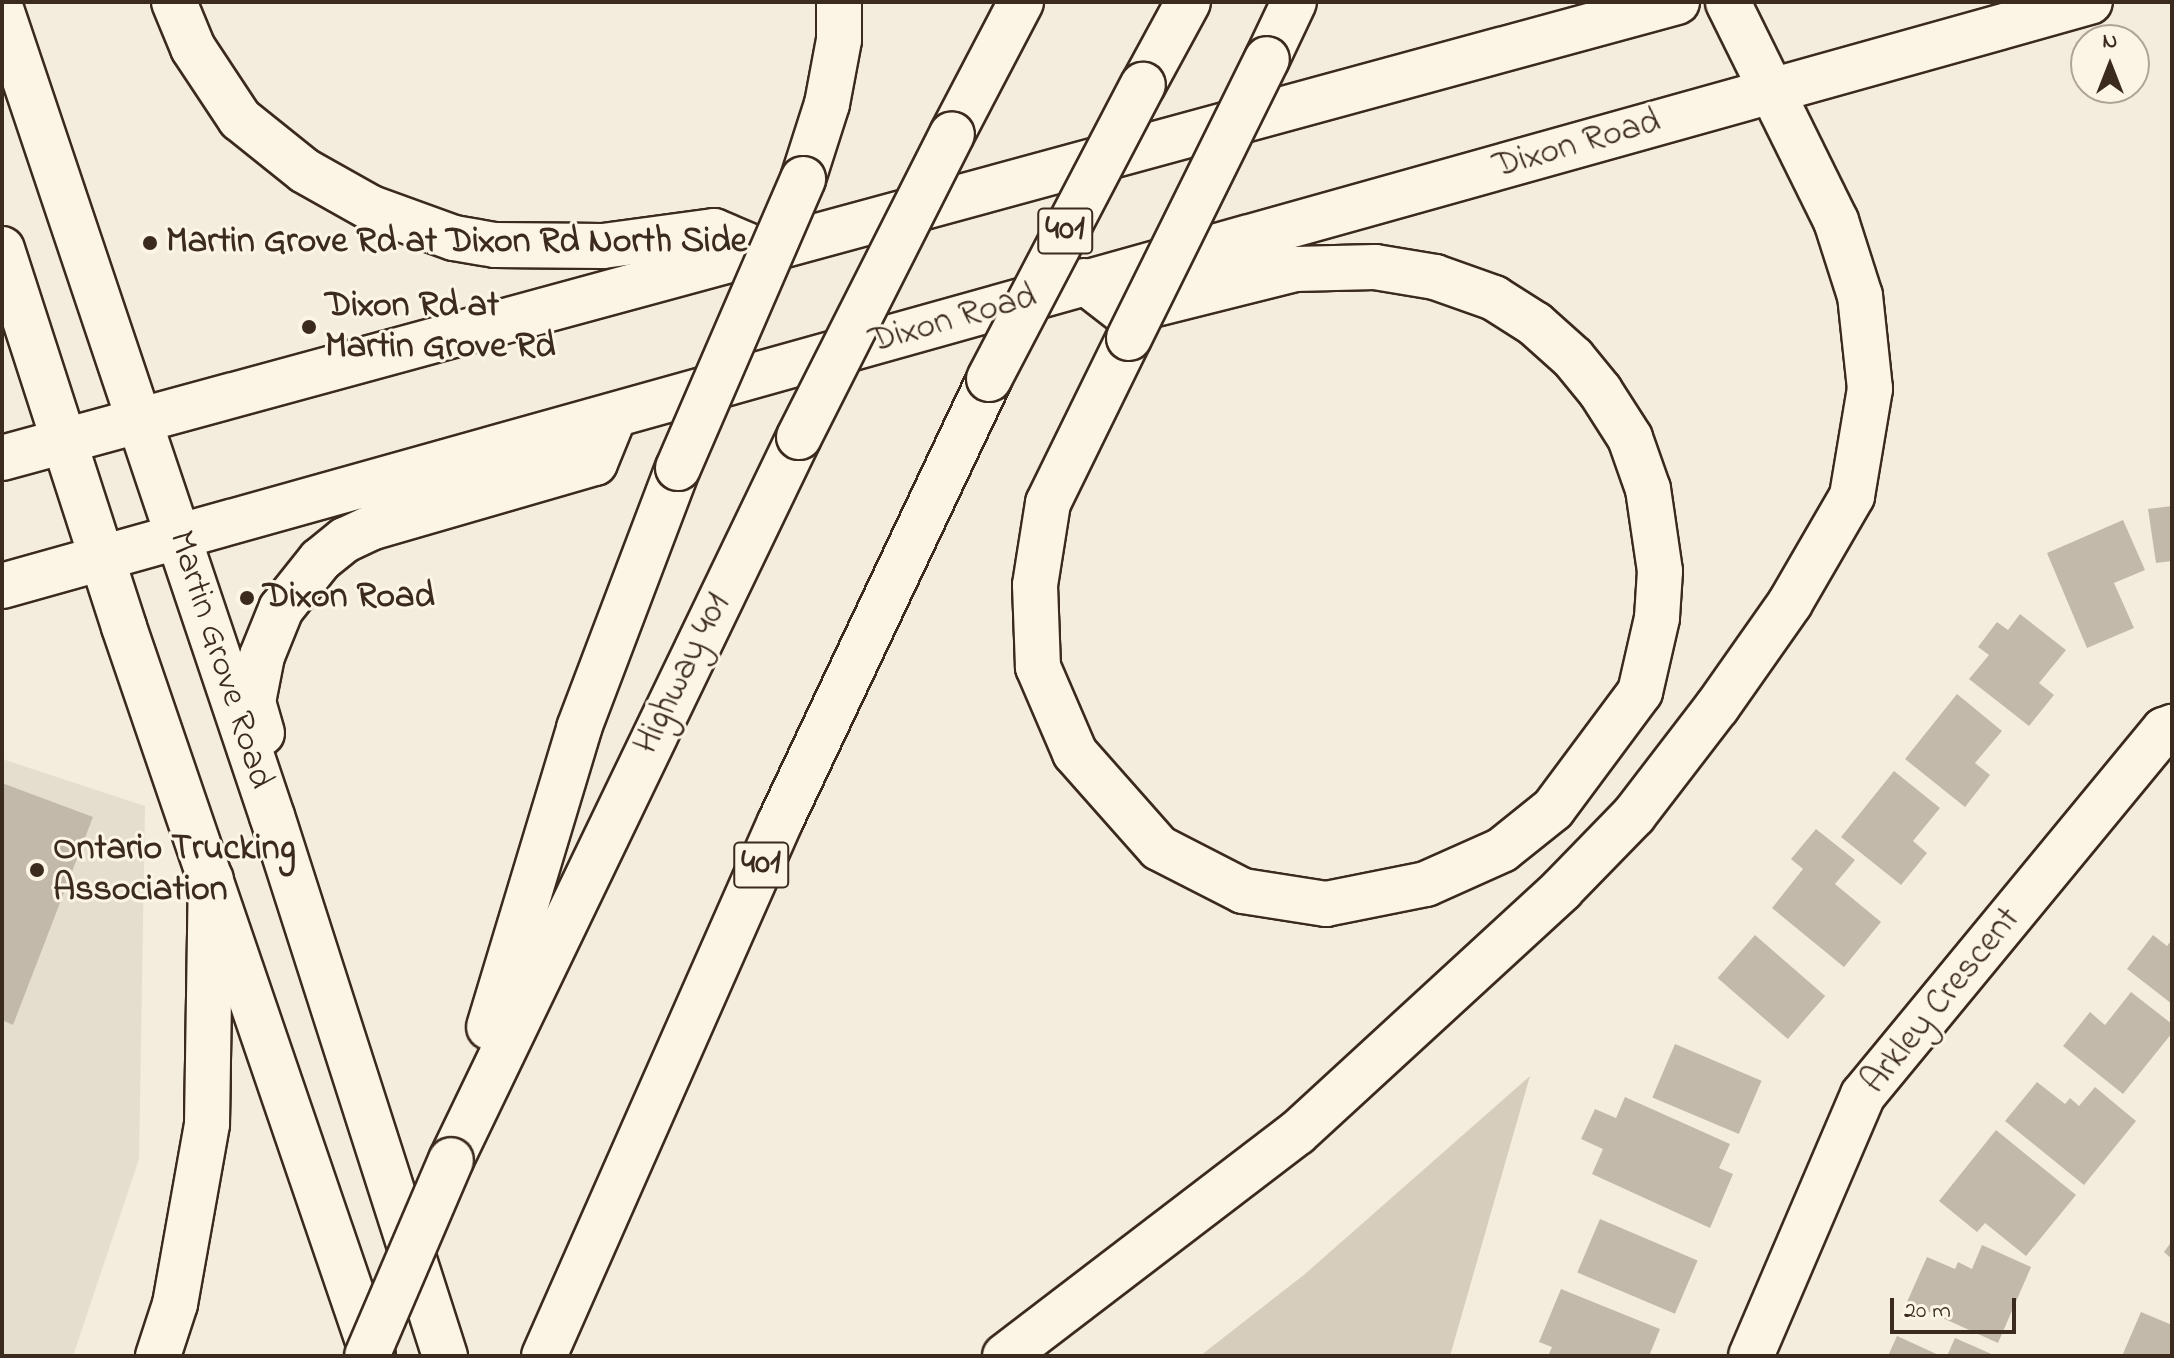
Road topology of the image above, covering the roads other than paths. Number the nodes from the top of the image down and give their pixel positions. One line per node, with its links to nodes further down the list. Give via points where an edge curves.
1 (174, 2): 12 (main road, via 193,48 240,119 305,171 371,208 454,238 495,245 603,246 714,231)
2 (839, 2): 24 (main road, bridge, via 839,40 827,104 803,179 678,468 548,818)
3 (1021, 2): 24 (main road, Highway 401, bridge, via 799,437)
4 (1188, 2): 28 (main road, 401, bridge, via 989,379 780,822)
5 (1294, 2): 13 (main road, bridge, via 1267,59 1129,338 1048,503 1035,585 1038,667 1075,753 1159,848 1243,891 1326,904 1426,884 1502,850 1553,809 1640,692 1657,618 1660,571 1648,489 1630,438 1573,358 1535,324 1494,298 1435,277 1375,267 1295,269 1124,312)
6 (1677, 2): 12 (main road)
7 (1728, 2): 10 (main road)
8 (2090, 2): 10 (main road, Dixon Road)
9 (2, 12): 15 (main road, Martin Grove Road)
10 (1772, 90): 13 (main road, Dixon Road); 29 (main road, via 1850,260 1867,340 1870,389 1852,496 1790,603 1634,815 1562,889 1297,1133)
11 (2, 249): 16 (main road)
12 (761, 251): 15 (main road)
13 (1084, 281): 14 (main road, Dixon Road)
14 (613, 419): 18 (main road, Dixon Road); 22 (main road, via 595,463 373,527 345,540 301,581 271,632 253,702 278,791)
15 (141, 421): 16 (main road); 18 (main road, Martin Grove Road)
16 (64, 441): 17 (main road); 19 (main road)
17 (2, 458)
18 (180, 539): 19 (main road, Dixon Road); 22 (main road, Martin Grove Road)
19 (102, 559): 20 (main road, Dixon Road); 23 (main road)
20 (2, 586)
21 (2172, 727): 30 (main road, Arkley Crescent, via 2164,730 1863,1095)
22 (272, 816): 27 (main road, Martin Grove Road)
23 (211, 879): 25 (main road, via 207,1124 175,1304); 26 (main road)
24 (451, 1160): 26 (main road, Highway 401, bridge)
25 (158, 1356)
26 (370, 1356)
27 (445, 1356)
28 (544, 1356)
29 (1005, 1356)
30 (1751, 1356)

